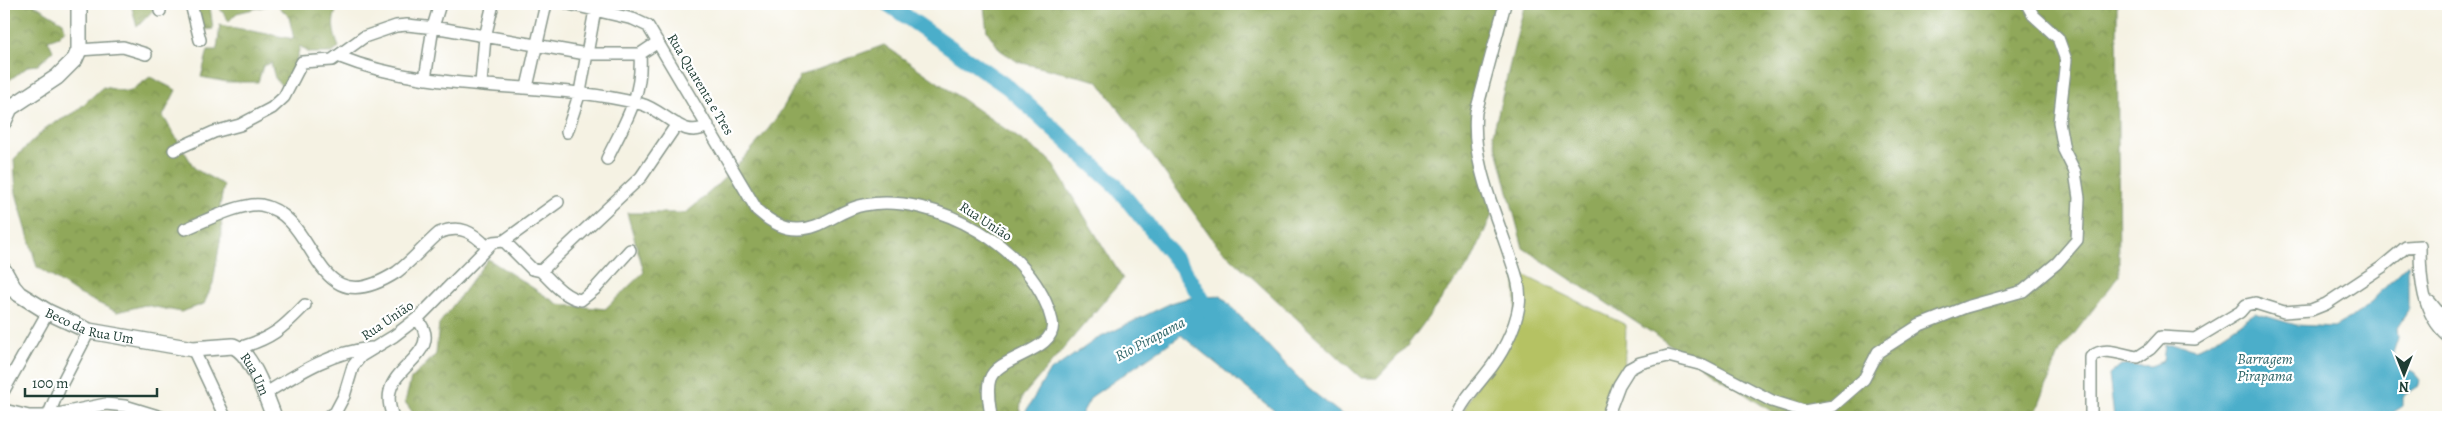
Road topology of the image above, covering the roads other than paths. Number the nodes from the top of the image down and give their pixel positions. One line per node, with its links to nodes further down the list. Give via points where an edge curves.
1 (79, 4): 15 (street)
2 (191, 4): 12 (street)
3 (440, 4): 10 (street)
4 (492, 4): 11 (street)
5 (546, 4): 14 (street)
6 (569, 4): 9 (street, Rua Quarenta e Tres)
7 (1505, 4): 52 (street, via 1474,127 1484,177 1519,283 1520,298 1515,321 1497,359)
8 (2027, 4): 63 (street, via 2033,15 2058,38 2066,60 2059,122 2064,150 2075,172 2078,223 2077,240 2057,263 2023,291 1966,307 1920,325 1878,352 1864,379 1832,406 1804,411 1772,401 1703,365 1668,356 1629,369)
9 (595, 10): 13 (street, Rua Quarenta e Tres, via 642,22); 17 (street)
10 (433, 27): 11 (street); 19 (street, via 407,25 380,31 364,37); 20 (street)
11 (484, 37): 14 (street); 21 (street)
12 (200, 40)
13 (658, 42): 18 (street); 27 (street, Rua Quarenta e Tres)
14 (536, 46): 17 (street); 22 (street)
15 (79, 50): 16 (street, via 123,47); 25 (street, via 63,72)
16 (146, 54)
17 (586, 54): 18 (street); 23 (street)
18 (640, 54): 24 (street, via 641,78)
19 (340, 57): 20 (street, via 380,71); 29 (street, via 302,62 284,97 272,108 240,125 214,132)
20 (425, 78): 21 (street)
21 (481, 83): 22 (street)
22 (527, 87): 23 (street)
23 (580, 92): 24 (street); 28 (street)
24 (634, 102): 26 (street, via 656,110); 30 (street)
25 (6, 113)
26 (678, 124): 27 (street, via 695,132); 38 (street, via 641,177)
27 (708, 126): 32 (street, Rua Quarenta e Tres)
28 (567, 132)
29 (174, 150)
30 (607, 159)
31 (558, 202): 34 (street, Rua União)
32 (754, 203): 60 (street, Rua União, via 767,219 798,229 817,226 860,205 915,206 937,211 959,220 1020,264 1040,290 1053,328 1042,344 994,372 989,386)
33 (185, 229): 35 (street, via 241,208 263,206 290,221 327,276 359,287 376,283 396,272 445,231 463,230 474,234)
34 (504, 241): 35 (street, Rua União, via 493,242); 38 (street, via 532,269)
35 (487, 247): 43 (street, Rua União)
36 (630, 250): 38 (street, via 581,300 559,289)
37 (4, 270): 40 (street, Beco da Rua Um)
38 (541, 271)
39 (2424, 293): 44 (street); 46 (street, via 2427,308 2438,328); 64 (street, via 2420,246 2406,247 2349,290 2311,310 2284,312 2256,303 2246,305 2195,339 2161,337 2138,356 2102,350 2091,357)
40 (7, 294): 42 (street, Beco da Rua Um)
41 (305, 305): 47 (street, via 284,327 264,341)
42 (48, 312): 45 (street, Beco da Rua Um); 50 (street)
43 (418, 319): 48 (street, Rua União); 59 (street, via 425,331 425,341 392,384)
44 (2448, 324)
45 (89, 331): 49 (street, Beco da Rua Um); 54 (street)
46 (2448, 336)
47 (238, 348): 49 (street, Rua Um); 51 (street, Rua Um)
48 (372, 348): 51 (street, via 334,356); 55 (street, Rua União, via 353,366 344,396)
49 (192, 349): 57 (street)
50 (4, 390)
51 (266, 393): 58 (street, Rua Um)
52 (1463, 404): 61 (street); 62 (street)
53 (4, 410): 54 (street, via 29,416)
54 (48, 416): 56 (street, via 106,404)
55 (333, 416)
56 (161, 417)
57 (226, 417)
58 (274, 417)
59 (393, 417)
60 (991, 417)
61 (1456, 417)
62 (1467, 417)
63 (1607, 417)
64 (2091, 417)

